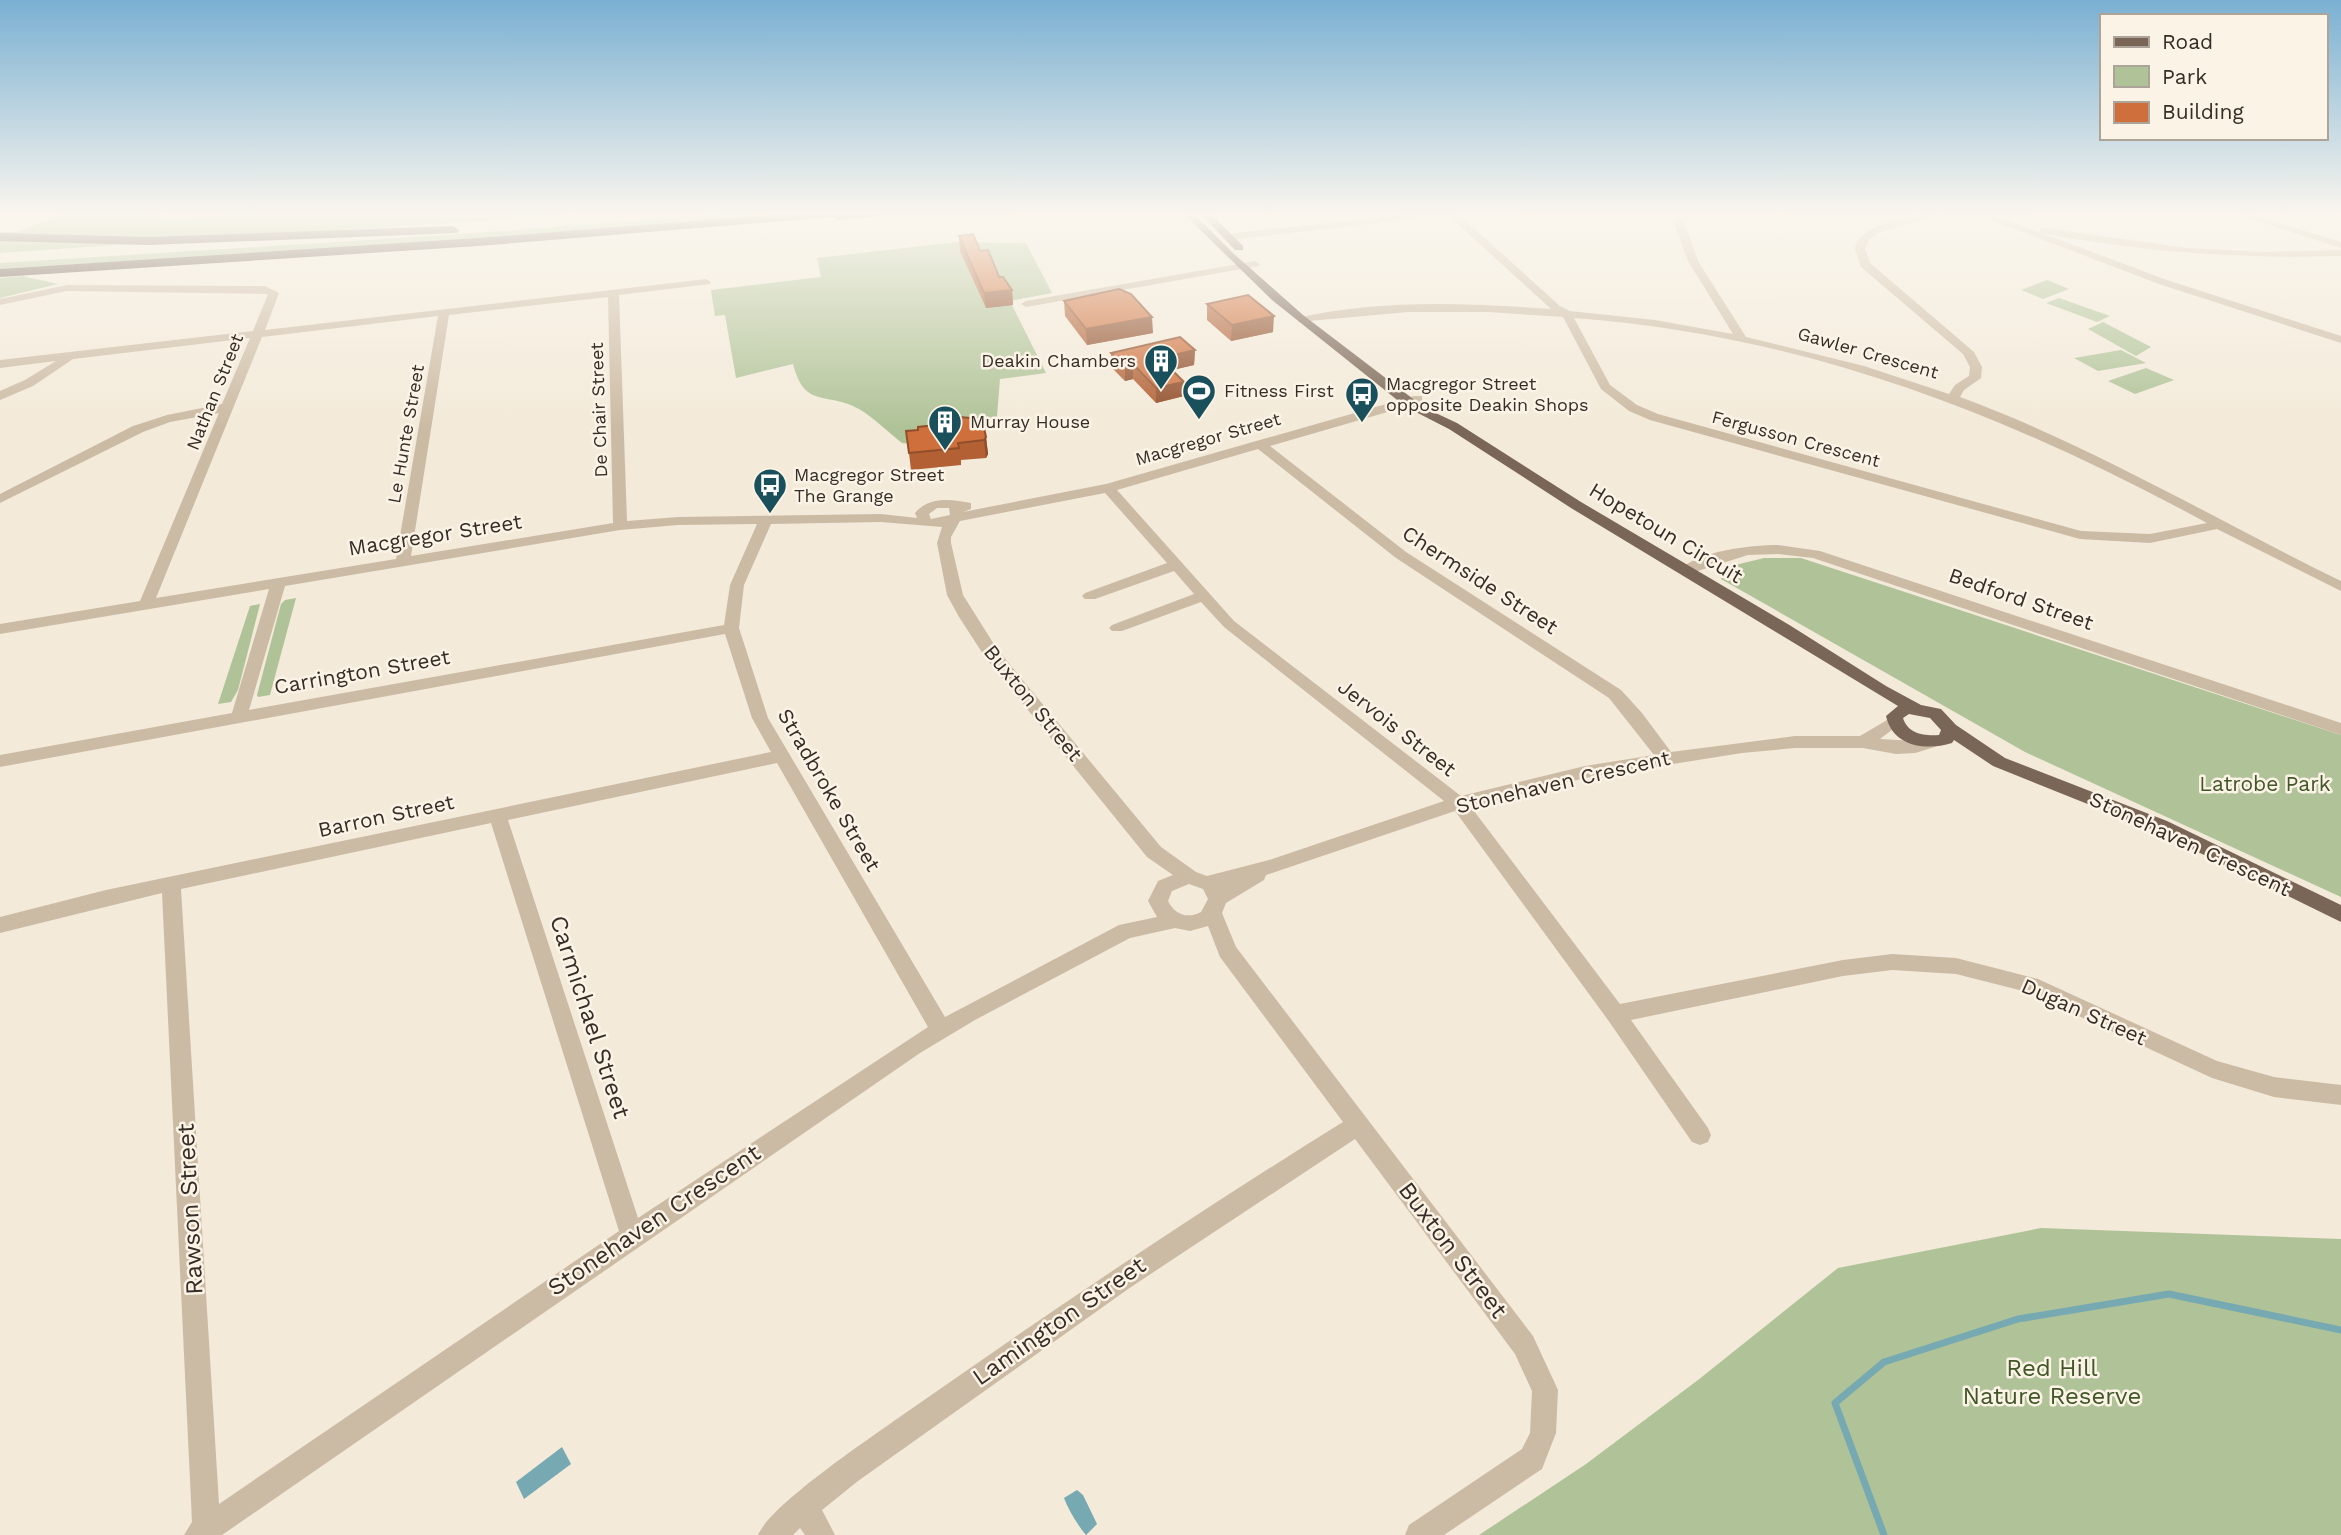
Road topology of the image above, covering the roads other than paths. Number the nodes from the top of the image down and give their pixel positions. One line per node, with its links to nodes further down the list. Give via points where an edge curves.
1 (692, 284): 9 (street)
2 (1145, 284): 11 (street)
3 (1262, 284): 14 (main road, Hopetoun Circuit)
4 (1274, 284): 14 (main road, Hopetoun Circuit)
5 (1531, 284): 13 (street, Fergusson Crescent)
6 (1707, 284): 16 (street)
7 (1888, 284): 21 (street, via 1968,352 1976,366 1975,378)
8 (2173, 284): 17 (street)
9 (613, 293): 12 (street); 31 (street, De Chair Street)
10 (0, 302): 15 (street, Nathan Street, via 67,288 265,289 274,293)
11 (1027, 304)
12 (444, 312): 15 (street); 33 (street, Le Hunte Street)
13 (1566, 313): 14 (street, Gawler Crescent, via 1440,307 1370,309); 16 (street, Gawler Crescent); 30 (street, Fergusson Crescent, via 1612,394 1665,421 2080,535 2161,540)
14 (1307, 319): 22 (main road, Hopetoun Circuit)
15 (258, 334): 18 (street); 23 (street, Nathan Street)
16 (1741, 338): 21 (street, Gawler Crescent)
17 (2341, 340)
18 (72, 355): 19 (street); 20 (street)
19 (0, 364)
20 (0, 396)
21 (1953, 398): 30 (street, Gawler Crescent, via 2060,442)
22 (1413, 401): 24 (street, Macgregor Street); 35 (main road, Hopetoun Circuit, via 1556,495)
23 (228, 407): 26 (street, via 138,429); 40 (street, Nathan Street)
24 (1261, 445): 25 (street, Macgregor Street); 52 (street, Chermside Street, via 1401,555 1615,694)
25 (1108, 488): 27 (street, Macgregor Street); 34 (street, Jervois Street)
26 (0, 499)
27 (955, 515): 28 (street, Macgregor Street, via 943,524); 32 (street)
28 (927, 518): 29 (street, Macgregor Street); 32 (street)
29 (765, 521): 31 (street, Macgregor Street, via 678,521); 41 (street, Stradbroke Street, via 737,585)
30 (2218, 524): 37 (street, Gawler Crescent)
31 (620, 527): 33 (street, Macgregor Street)
32 (944, 537): 56 (street, Buxton Street, via 955,595 991,653)
33 (403, 562): 36 (street, Macgregor Street)
34 (1176, 565): 38 (street); 39 (street, Jervois Street)
35 (1685, 571): 44 (main road, Hopetoun Circuit); 48 (street, Bedford Street, via 1752,549 1815,554)
36 (278, 583): 40 (street, Macgregor Street); 46 (street)
37 (2341, 587)
38 (1090, 596)
39 (1203, 596): 42 (street); 54 (street, Jervois Street, via 1229,624)
40 (146, 605): 43 (street, Macgregor Street)
41 (731, 628): 46 (street, Carrington Street); 51 (street, Stradbroke Street, via 760,719)
42 (1117, 628)
43 (0, 629)
44 (1856, 677): 45 (main road, Hopetoun Circuit); 47 (main road, Hopetoun Circuit)
45 (1914, 707): 47 (main road, via 1900,709); 49 (main road, Hopetoun Circuit, via 1935,713)
46 (239, 717): 53 (street, Carrington Street)
47 (1894, 719): 49 (main road, Hopetoun Circuit, via 1913,738); 50 (street)
48 (2341, 729)
49 (1941, 738): 50 (street, Stonehaven Crescent, via 1914,747); 62 (main road, Stonehaven Crescent, via 2161,826)
50 (1863, 743): 52 (street, Stonehaven Crescent, via 1795,743)
51 (782, 756): 55 (street, Barron Street); 68 (street, Stradbroke Street)
52 (1665, 757): 54 (street, Stonehaven Crescent)
53 (0, 761)
54 (1459, 804): 57 (street, Stonehaven Crescent); 67 (street, Jervois Street)
55 (498, 816): 59 (street, Barron Street); 72 (street, Carmichael Street)
56 (1154, 852): 58 (street, Buxton Street); 60 (street, Buxton Street)
57 (1272, 866): 58 (street, Stonehaven Crescent); 61 (street, Stonehaven Crescent)
58 (1197, 880): 60 (street); 61 (street, via 1216,892)
59 (171, 883): 64 (street, Barron Street); 74 (street, Rawson Street)
60 (1162, 894): 63 (street, via 1164,914); 65 (street, Stonehaven Crescent)
61 (1215, 907): 63 (street, via 1202,921); 66 (street, Buxton Street)
62 (2341, 914)
63 (1183, 922): 65 (street, Stonehaven Crescent); 66 (street, Buxton Street)
64 (0, 925)
65 (1126, 931): 68 (street, Stonehaven Crescent)
66 (1227, 951): 70 (street, Buxton Street)
67 (1615, 1014): 69 (street, Dugan Street, via 1843,968 1892,962 1956,966 2031,985 2211,1069 2274,1087); 71 (street, Jervois Street)
68 (942, 1029): 72 (street, Stonehaven Crescent)
69 (2341, 1095)
70 (1358, 1125): 73 (street, Lamington Street, via 1125,1273); 77 (street, Buxton Street, via 1524,1345 1545,1390 1543,1433 1532,1459)
71 (1700, 1135)
72 (632, 1235): 74 (street, Stonehaven Crescent)
73 (803, 1507): 75 (street, Lamington Street); 76 (street)
74 (204, 1533)
75 (772, 1535)
76 (821, 1535)
77 (1419, 1535)

